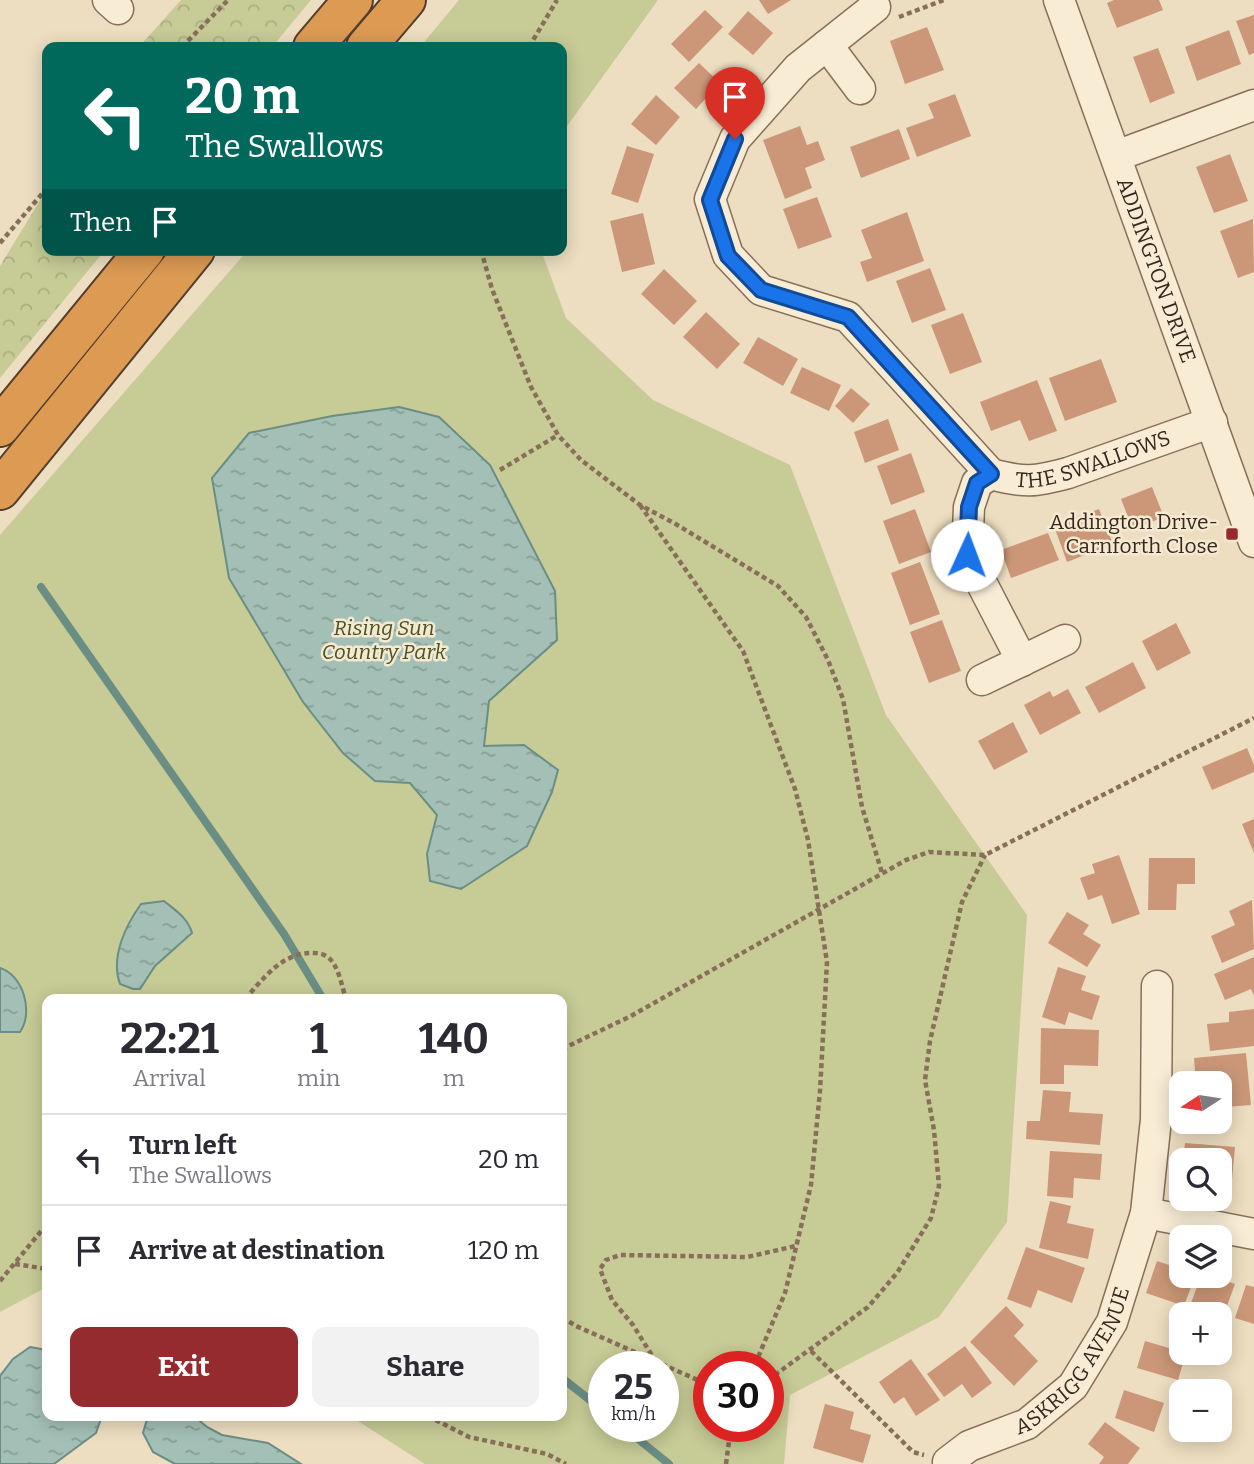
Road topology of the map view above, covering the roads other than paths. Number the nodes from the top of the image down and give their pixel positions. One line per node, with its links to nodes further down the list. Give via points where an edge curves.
1 (353, 0): 5 (highway)
2 (406, 0): 6 (highway)
3 (1059, 0): 10 (street, ADDINGTON DRIVE)
4 (876, 7): 7 (street, THE SWALLOWS)
5 (317, 42)
6 (370, 42)
7 (827, 45): 8 (street); 15 (street, THE SWALLOWS, via 798,68 735,139 710,200 728,256 761,290 848,317)
8 (860, 89)
9 (1254, 105): 10 (street)
10 (1116, 156): 13 (street, ADDINGTON DRIVE)
11 (140, 256): 14 (highway)
12 (190, 256): 16 (highway)
13 (1212, 422): 15 (street, THE SWALLOWS, via 1044,480 1021,482); 17 (street, ADDINGTON DRIVE)
14 (0, 427)
15 (991, 474): 19 (street, via 977,483 969,507 967,555)
16 (0, 490)
17 (1254, 542)
18 (1065, 640): 19 (street)
19 (1022, 661): 20 (street)
20 (982, 680)
21 (1157, 986): 22 (street, ASKRIGG AVENUE, via 1156,1119)
22 (1146, 1213): 23 (street); 24 (street, ASKRIGG AVENUE, via 1112,1322 1073,1386 1027,1424 969,1446)
23 (1254, 1234)
24 (948, 1462)

